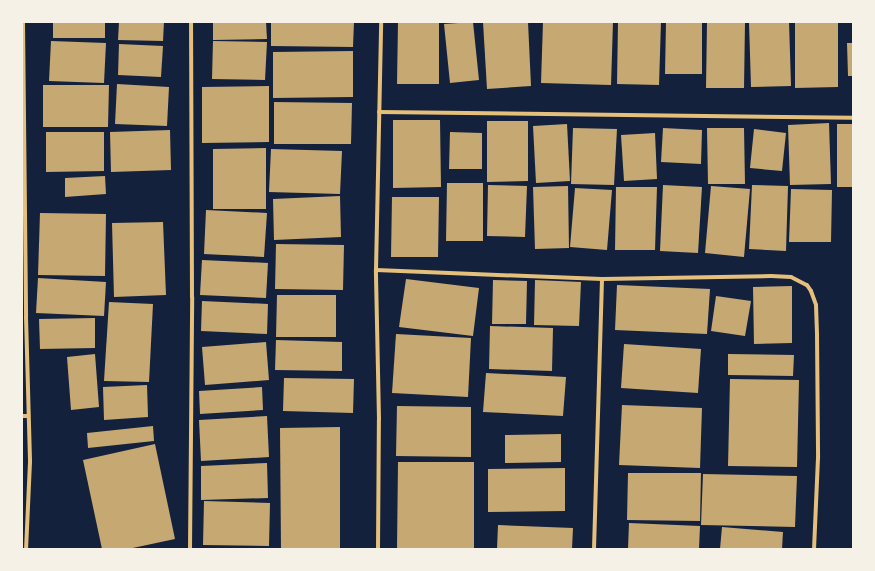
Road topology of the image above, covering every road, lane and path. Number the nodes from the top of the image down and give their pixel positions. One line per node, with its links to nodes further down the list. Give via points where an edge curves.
1 (23, 22): 9 (street)
2 (191, 22): 11 (street)
3 (381, 22): 4 (street)
4 (379, 112): 5 (street); 6 (street)
5 (853, 118)
6 (376, 270): 7 (street); 12 (street)
7 (602, 278): 13 (street); 14 (street, via 771,276 791,277 807,285 816,305 817,334 818,458)
8 (22, 416): 9 (street)
9 (28, 416): 10 (street, via 30,462)
10 (26, 549)
11 (190, 549)
12 (378, 549)
13 (594, 549)
14 (814, 549)

